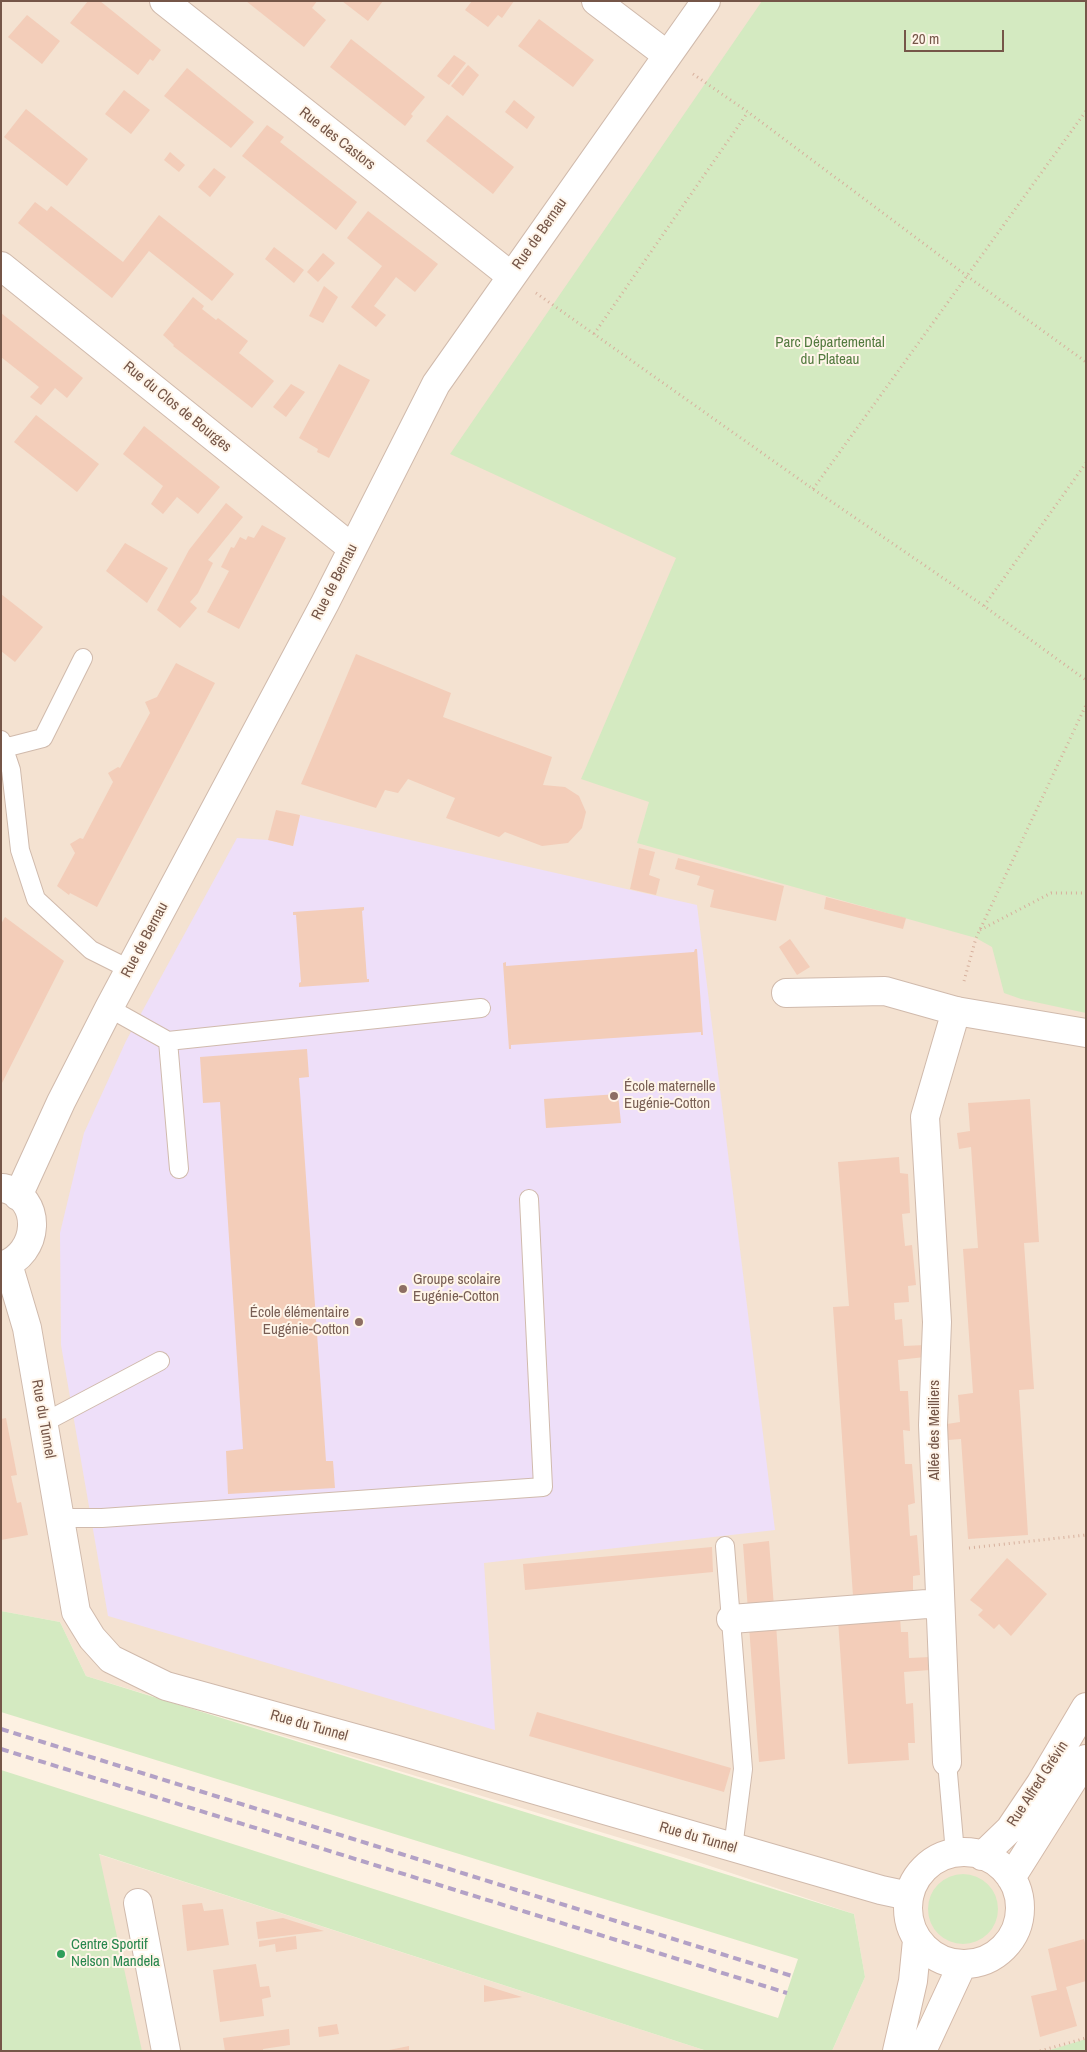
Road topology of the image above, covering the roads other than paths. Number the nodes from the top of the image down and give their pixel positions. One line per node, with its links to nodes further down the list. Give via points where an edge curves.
1 (164, 1): 6 (street, Rue des Castors)
2 (596, 1): 4 (street)
3 (706, 1): 4 (street, Rue de Bernau)
4 (666, 55): 6 (street, Rue de Bernau)
5 (1, 266): 7 (street, Rue du Clos de Bourges)
6 (511, 276): 7 (street, Rue de Bernau, via 436,384)
7 (352, 548): 10 (street, Rue de Bernau)
8 (83, 658): 9 (lane, via 43,738)
9 (3, 744): 10 (lane, via 11,770 20,850 36,899 91,950)
10 (129, 969): 12 (street, Rue de Bernau)
11 (786, 993): 14 (street, via 885,991)
12 (109, 1008): 16 (lane); 18 (street, Rue de Bernau)
13 (481, 1008): 16 (lane)
14 (956, 1011): 15 (street); 25 (street, Allée des Meilliers, via 925,1117 937,1322 933,1424)
15 (1086, 1033)
16 (168, 1041): 17 (lane)
17 (179, 1169)
18 (10, 1192): 20 (street, via 29,1212 32,1233 19,1256)
19 (529, 1199): 23 (lane, via 543,1487 102,1518)
20 (4, 1265): 22 (street, Rue du Tunnel, via 27,1328)
21 (160, 1361): 22 (lane)
22 (43, 1423): 23 (street, Rue du Tunnel)
23 (60, 1518): 30 (street, Rue du Tunnel, via 76,1612 92,1638 111,1659 127,1667 166,1686)
24 (725, 1546): 26 (lane)
25 (940, 1603): 26 (street); 29 (street, Allée des Meilliers)
26 (731, 1619): 30 (lane, via 743,1769)
27 (1086, 1707): 32 (street, Rue Alfred Grévin, via 1010,1829)
28 (1086, 1759): 33 (street, Rue Alfred Grévin)
29 (947, 1762): 31 (lane, Allée des Meilliers)
30 (733, 1848): 34 (street, Rue du Tunnel)
31 (955, 1853): 32 (street); 34 (street, via 928,1865 917,1877)
32 (982, 1856): 33 (street, via 1001,1866)
33 (1011, 1878): 37 (street, via 1018,1894 1020,1911 1008,1943 995,1955 979,1962)
34 (909, 1896): 36 (street, via 910,1925)
35 (138, 1903): 38 (street)
36 (917, 1940): 37 (street, via 929,1953); 39 (street, via 913,1981)
37 (962, 1964): 40 (street)
38 (166, 2051)
39 (896, 2051)
40 (922, 2051)

